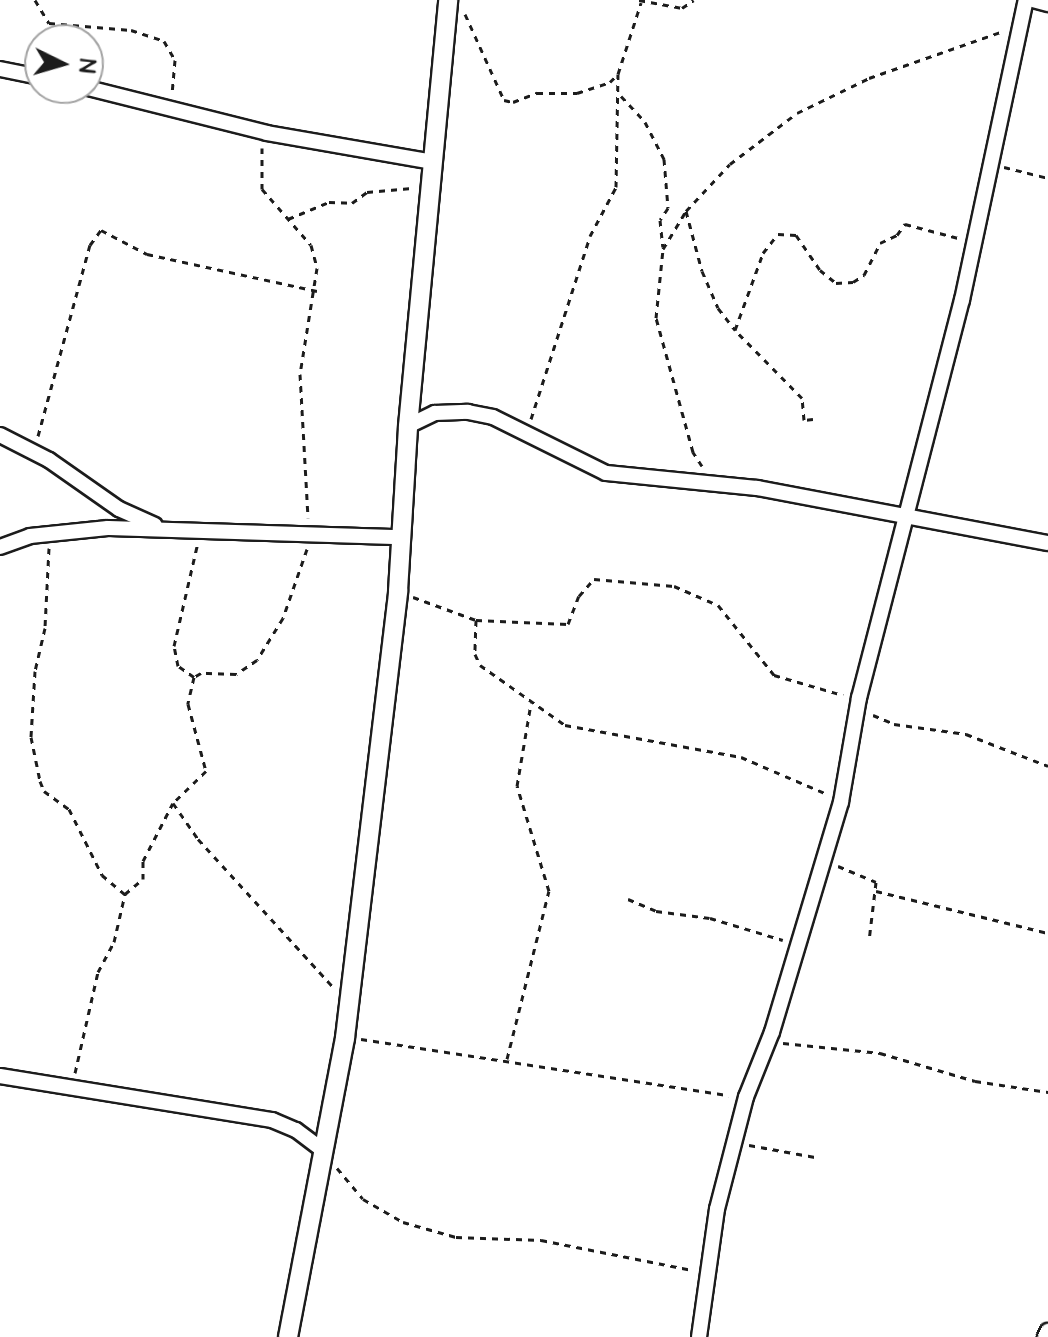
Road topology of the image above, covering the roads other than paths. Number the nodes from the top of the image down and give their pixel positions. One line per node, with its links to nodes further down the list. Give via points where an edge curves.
1 (448, 0): 8 (street)
2 (1026, 0): 11 (street)
3 (1033, 0): 4 (street)
4 (1048, 4)
5 (0, 69): 6 (street)
6 (24, 74)
7 (104, 92): 8 (street, via 267,133)
8 (434, 162): 9 (street)
9 (408, 426): 11 (street, via 452,410 493,417 606,473 712,482); 13 (street)
10 (0, 435): 12 (street, via 34,451 119,509)
11 (908, 518): 14 (street); 20 (street, via 857,705 841,802 734,1142)
12 (159, 527): 13 (street); 15 (street, via 49,533)
13 (402, 537): 17 (street, via 345,1038)
14 (1048, 543)
15 (0, 547)
16 (0, 1076): 17 (street, via 272,1120)
17 (325, 1152): 19 (street)
18 (1048, 1331): 21 (street)
19 (288, 1337)
20 (699, 1337)
21 (1045, 1337)

